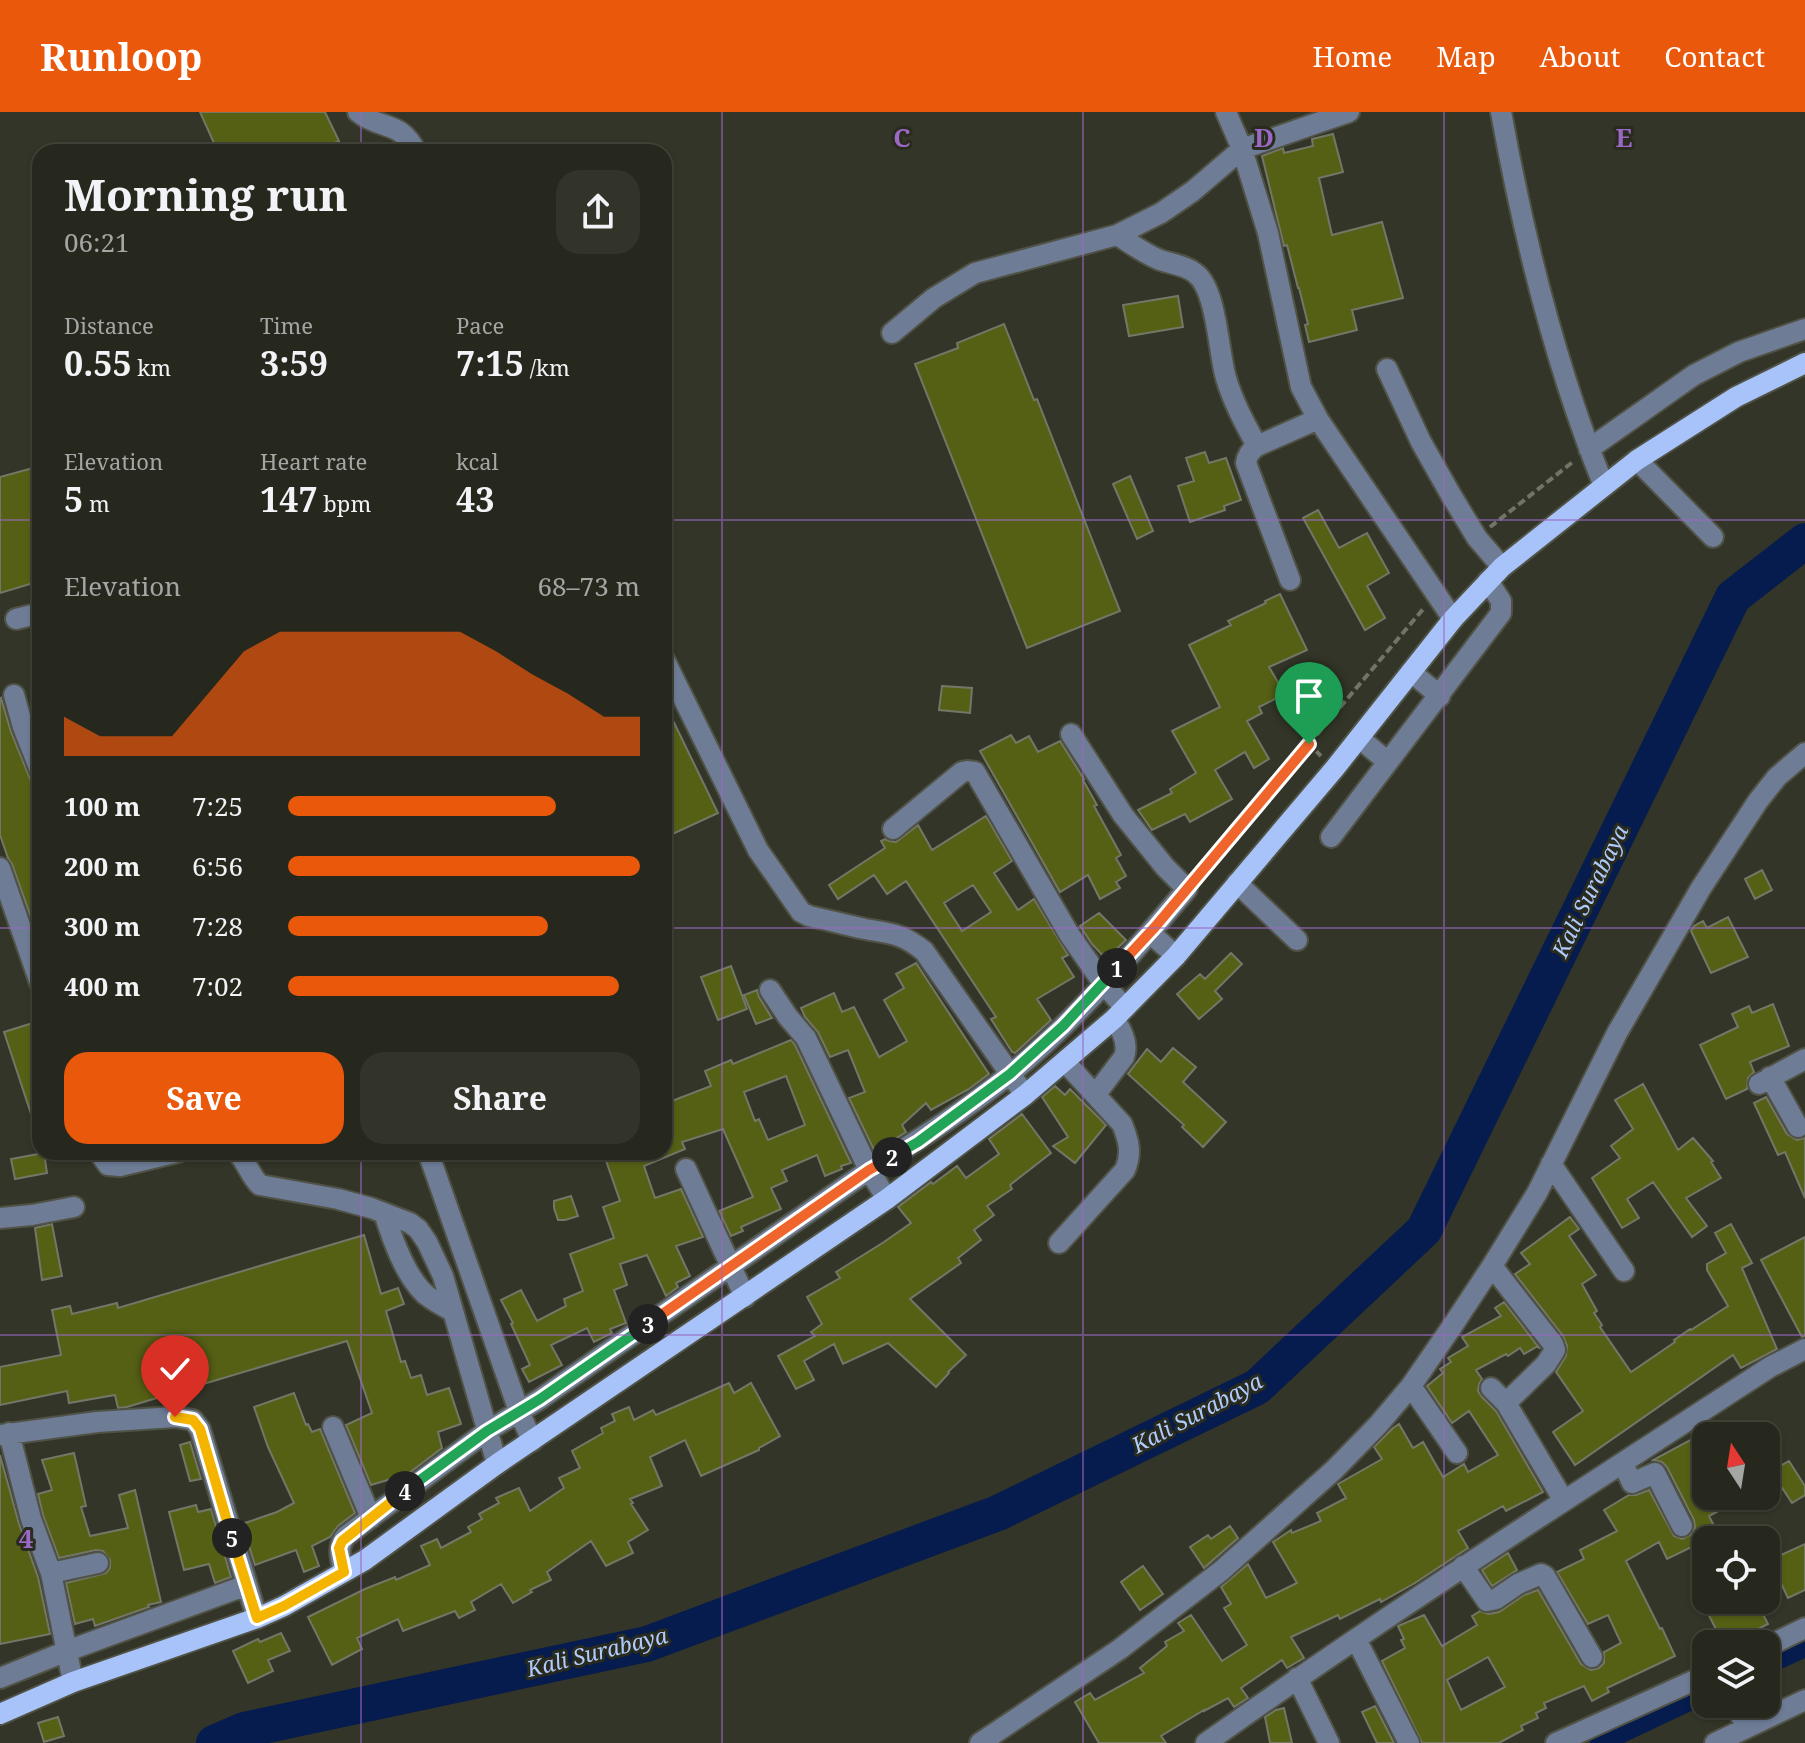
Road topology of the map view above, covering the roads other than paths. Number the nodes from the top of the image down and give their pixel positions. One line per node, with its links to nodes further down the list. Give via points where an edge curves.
1 (358, 112): 5 (street, via 400,131)
2 (1226, 112): 6 (street)
3 (1349, 112): 6 (street)
4 (1501, 112): 14 (street, via 1546,319)
5 (413, 144)
6 (1242, 149): 7 (street, via 1193,191); 12 (street, via 1268,233 1296,371)
7 (1117, 235): 9 (street, via 975,273); 13 (street, via 1203,281 1226,378)
8 (1805, 329): 14 (street, via 1739,352 1694,375)
9 (892, 333)
10 (1805, 363): 15 (main road, via 1736,397)
11 (1387, 369): 18 (street)
12 (1318, 419): 13 (street); 22 (street)
13 (1257, 446): 19 (street, via 1246,463)
14 (1589, 449): 16 (street)
15 (1637, 460): 16 (main road); 17 (street)
16 (1604, 486): 18 (main road)
17 (1713, 537)
18 (1495, 574): 22 (main road); 26 (street, via 1501,613)
19 (1290, 580)
20 (32, 615): 21 (street)
21 (16, 619)
22 (1453, 619): 23 (main road)
23 (1411, 672): 26 (street); 28 (main road)
24 (672, 675): 45 (street, via 758,850 801,912 910,940 924,951)
25 (14, 695): 29 (street)
26 (1440, 696): 31 (street)
27 (1071, 734): 36 (street, via 1123,815 1187,889)
28 (1359, 738): 31 (street); 35 (main road)
29 (32, 750)
30 (1805, 753): 53 (street, via 1758,801 1701,888 1617,1033)
31 (1388, 762): 33 (street)
32 (893, 829): 40 (street, via 962,772 975,772)
33 (1331, 837)
34 (0, 868): 39 (street)
35 (1237, 883): 37 (street); 38 (main road)
36 (1150, 933): 38 (street); 40 (street)
37 (1297, 940)
38 (1176, 956): 42 (main road)
39 (32, 960)
40 (1103, 983): 42 (street); 45 (street)
41 (770, 990): 55 (street, via 806,1038)
42 (1120, 1014): 44 (main road); 46 (street, via 1127,1050)
43 (1805, 1059): 48 (street, via 1765,1080)
44 (1065, 1062): 46 (street); 47 (main road)
45 (1010, 1074): 47 (street); 55 (street, via 918,1142)
46 (1096, 1094): 60 (street, via 1122,1124 1130,1159)
47 (1025, 1095): 56 (main road)
48 (1798, 1127)
49 (105, 1160): 50 (street, via 120,1166)
50 (145, 1160)
51 (246, 1160): 58 (street, via 260,1185)
52 (431, 1160): 70 (street)
53 (1551, 1164): 62 (street); 63 (street)
54 (686, 1169): 61 (street)
55 (869, 1170): 56 (street); 61 (street)
56 (887, 1199): 64 (main road)
57 (74, 1207): 59 (street)
58 (384, 1213): 65 (street, via 412,1279 424,1294); 65 (street, via 418,1229 437,1262)
59 (0, 1218)
60 (1059, 1243)
61 (731, 1266): 64 (street); 70 (street)
62 (1492, 1266): 67 (street); 69 (street, via 1555,1350)
63 (1624, 1271)
64 (745, 1297): 74 (main road)
65 (453, 1312): 72 (street)
66 (1805, 1349): 76 (street)
67 (1411, 1386): 75 (street); 100 (street, via 1334,1470 1221,1571 1120,1649)
68 (1491, 1388): 69 (street)
69 (1506, 1403): 78 (street)
70 (519, 1411): 72 (street); 74 (street)
71 (333, 1427): 79 (street)
72 (487, 1431): 77 (street); 79 (street)
73 (5, 1434): 84 (street); 85 (street, via 97,1422 193,1420)
74 (532, 1441): 77 (main road)
75 (1457, 1453)
76 (1623, 1463): 78 (street); 80 (street, via 1632,1483 1655,1473)
77 (497, 1464): 83 (main road)
78 (1564, 1501): 82 (street)
79 (371, 1518): 83 (street, via 341,1542)
80 (1682, 1526)
81 (98, 1563): 84 (street)
82 (1463, 1566): 88 (street); 91 (street, via 1487,1601 1545,1576)
83 (344, 1572): 86 (main road)
84 (51, 1573): 90 (street)
85 (247, 1585): 86 (street); 90 (street)
86 (257, 1618): 95 (main road)
87 (1805, 1628): 89 (street)
88 (1356, 1639): 93 (street); 103 (street)
89 (1780, 1640)
90 (67, 1651): 92 (street); 95 (street)
91 (1592, 1657)
92 (0, 1678)
93 (1297, 1678): 101 (street); 102 (street)
94 (1692, 1681): 104 (street)
95 (73, 1682): 98 (main road)
96 (1805, 1700): 97 (street)
97 (1780, 1706)
98 (0, 1714)
99 (1738, 1718): 105 (street)
100 (980, 1743)
101 (1206, 1743)
102 (1329, 1743)
103 (1409, 1743)
104 (1556, 1743)
105 (1715, 1743)

